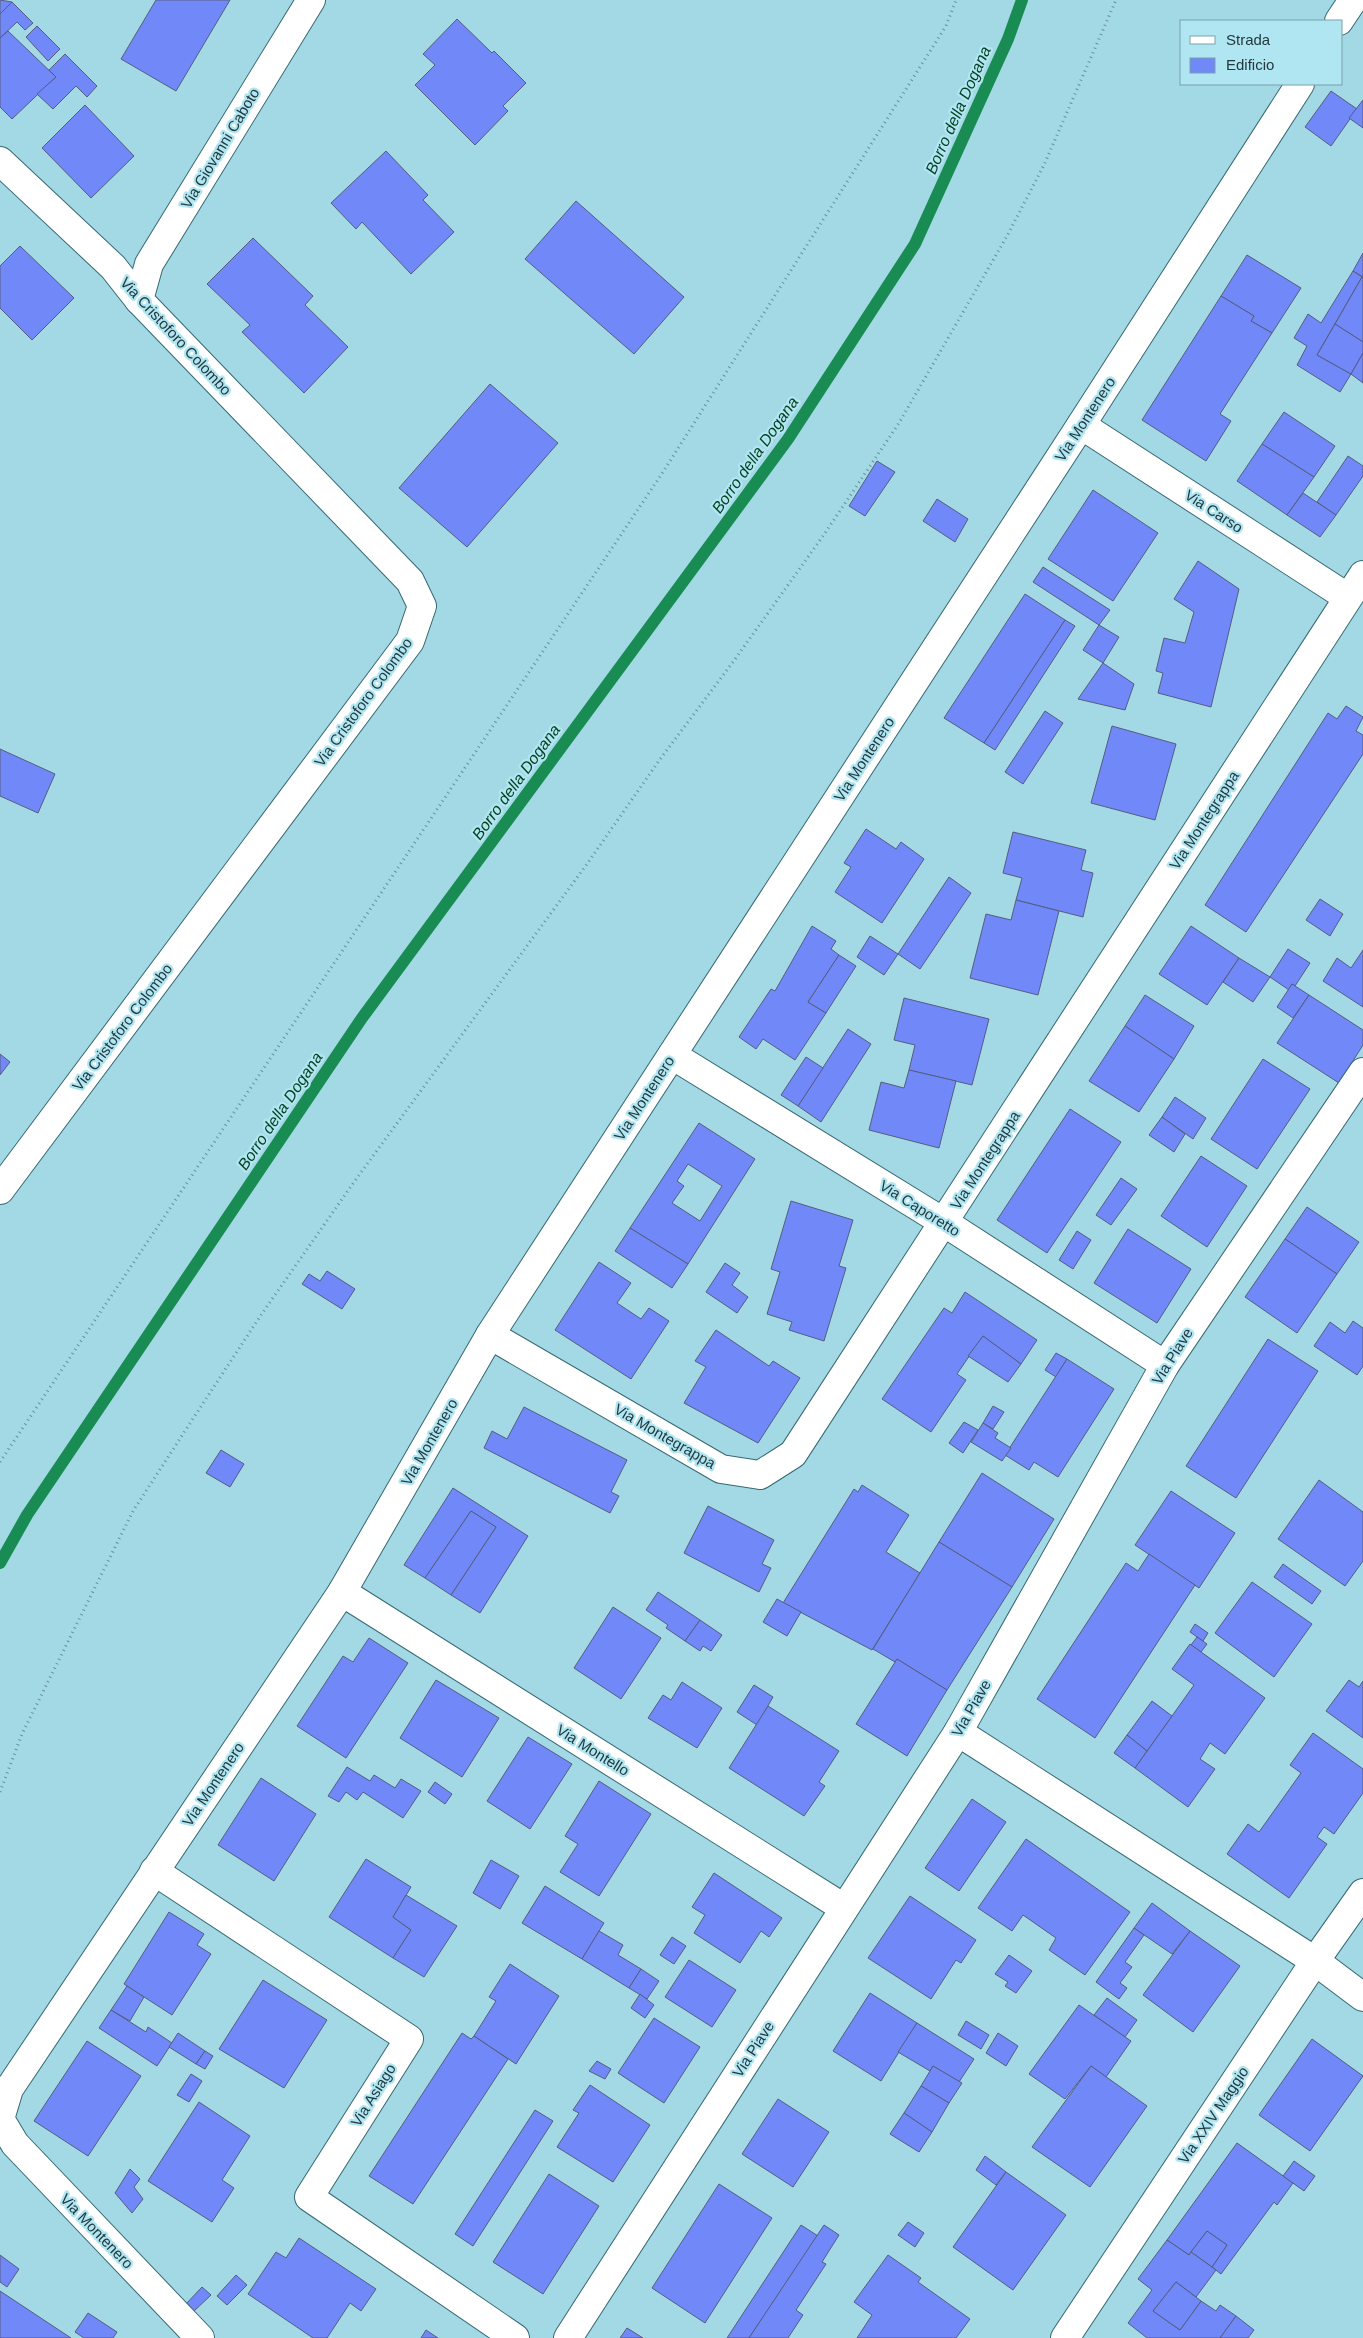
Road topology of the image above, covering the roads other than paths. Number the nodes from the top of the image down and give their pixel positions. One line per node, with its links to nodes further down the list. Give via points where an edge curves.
1 (311, 0): 6 (street, Via Giovanni Caboto, via 149,264)
2 (1353, 0): 3 (street)
3 (1340, 20)
4 (1299, 85): 7 (street, Via Montenero)
5 (0, 161): 6 (street, Via Cristoforo Colombo, via 113,267)
6 (139, 300): 12 (street, Via Cristoforo Colombo, via 410,581 422,606 410,641)
7 (1081, 424): 9 (street, Via Carso); 10 (street, Via Montenero)
8 (1363, 575): 9 (street, Via Montegrappa)
9 (1347, 597): 13 (street, Via Montegrappa)
10 (672, 1055): 13 (street, Via Caporetto); 14 (street, Via Montenero)
11 (1363, 1072): 15 (street, Via Piave)
12 (0, 1190)
13 (945, 1223): 14 (street, Via Montegrappa, via 793,1454 760,1475 721,1469); 15 (street, Via Caporetto)
14 (490, 1335): 16 (street, Via Montenero)
15 (1165, 1364): 17 (street, Via Piave)
16 (342, 1592): 18 (street, Via Montenero); 20 (street, Via Montello)
17 (958, 1732): 20 (street, Via Piave); 21 (street)
18 (154, 1871): 23 (street, Via Montenero, via 9,2089); 25 (street, Via Asiago, via 409,2039 308,2197)
19 (1363, 1893): 21 (street, Via XXIV Maggio)
20 (844, 1908): 26 (street, Via Piave)
21 (1315, 1961): 22 (street); 27 (street, Via XXIV Maggio)
22 (1363, 1997)
23 (0, 2119): 24 (street, Via Montenero, via 15,2144)
24 (200, 2338)
25 (515, 2338)
26 (568, 2338)
27 (1065, 2338)

